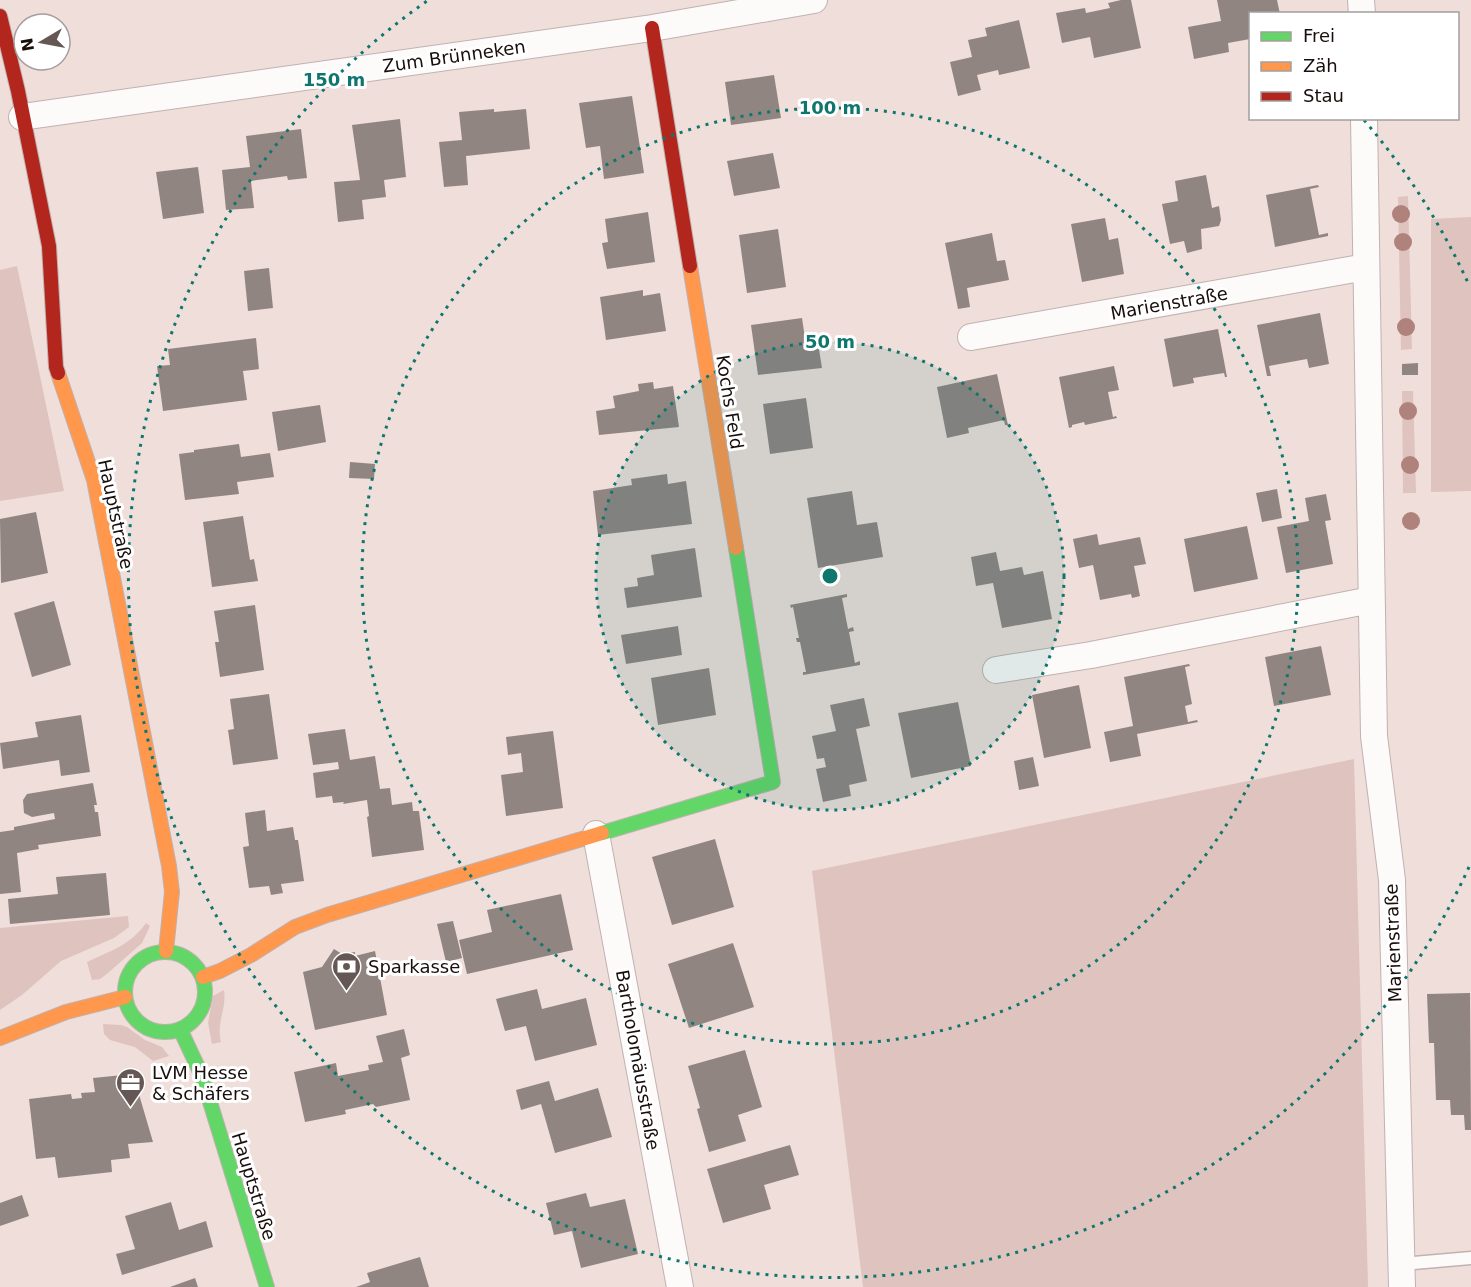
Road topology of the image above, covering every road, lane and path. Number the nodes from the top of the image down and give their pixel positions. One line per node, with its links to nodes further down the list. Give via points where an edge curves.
1 (814, 0): 3 (street, Zum Brünneken)
2 (0, 16): 4 (main road, Hauptstraße)
3 (652, 28): 5 (street, Zum Brünneken); 11 (main road, Kochs Feld, via 773,782)
4 (9, 92): 5 (main road, Hauptstraße)
5 (22, 117): 12 (main road, Hauptstraße, via 49,246 56,367 94,480 169,866 172,892)
6 (1364, 120): 7 (street, Marienstraße)
7 (1366, 267): 8 (street, Marienstraße); 9 (street, Marienstraße)
8 (971, 337)
9 (1371, 600): 10 (street); 18 (street, Marienstraße, via 1374,736 1392,880)
10 (996, 670)
11 (596, 834): 13 (main road, via 327,915 295,927 250,955); 20 (street, Bartholomäusstraße)
12 (166, 951): 13 (main road, via 188,959); 14 (main road, via 155,952 135,964)
13 (203, 977): 15 (main road, via 202,1008)
14 (124, 997): 15 (main road, via 131,1014 145,1027 162,1032); 16 (main road, via 66,1012)
15 (180, 1029): 19 (main road, Hauptstraße, via 202,1076)
16 (0, 1038)
17 (1471, 1258): 18 (lane)
18 (1402, 1276)
19 (267, 1287)
20 (680, 1287)

